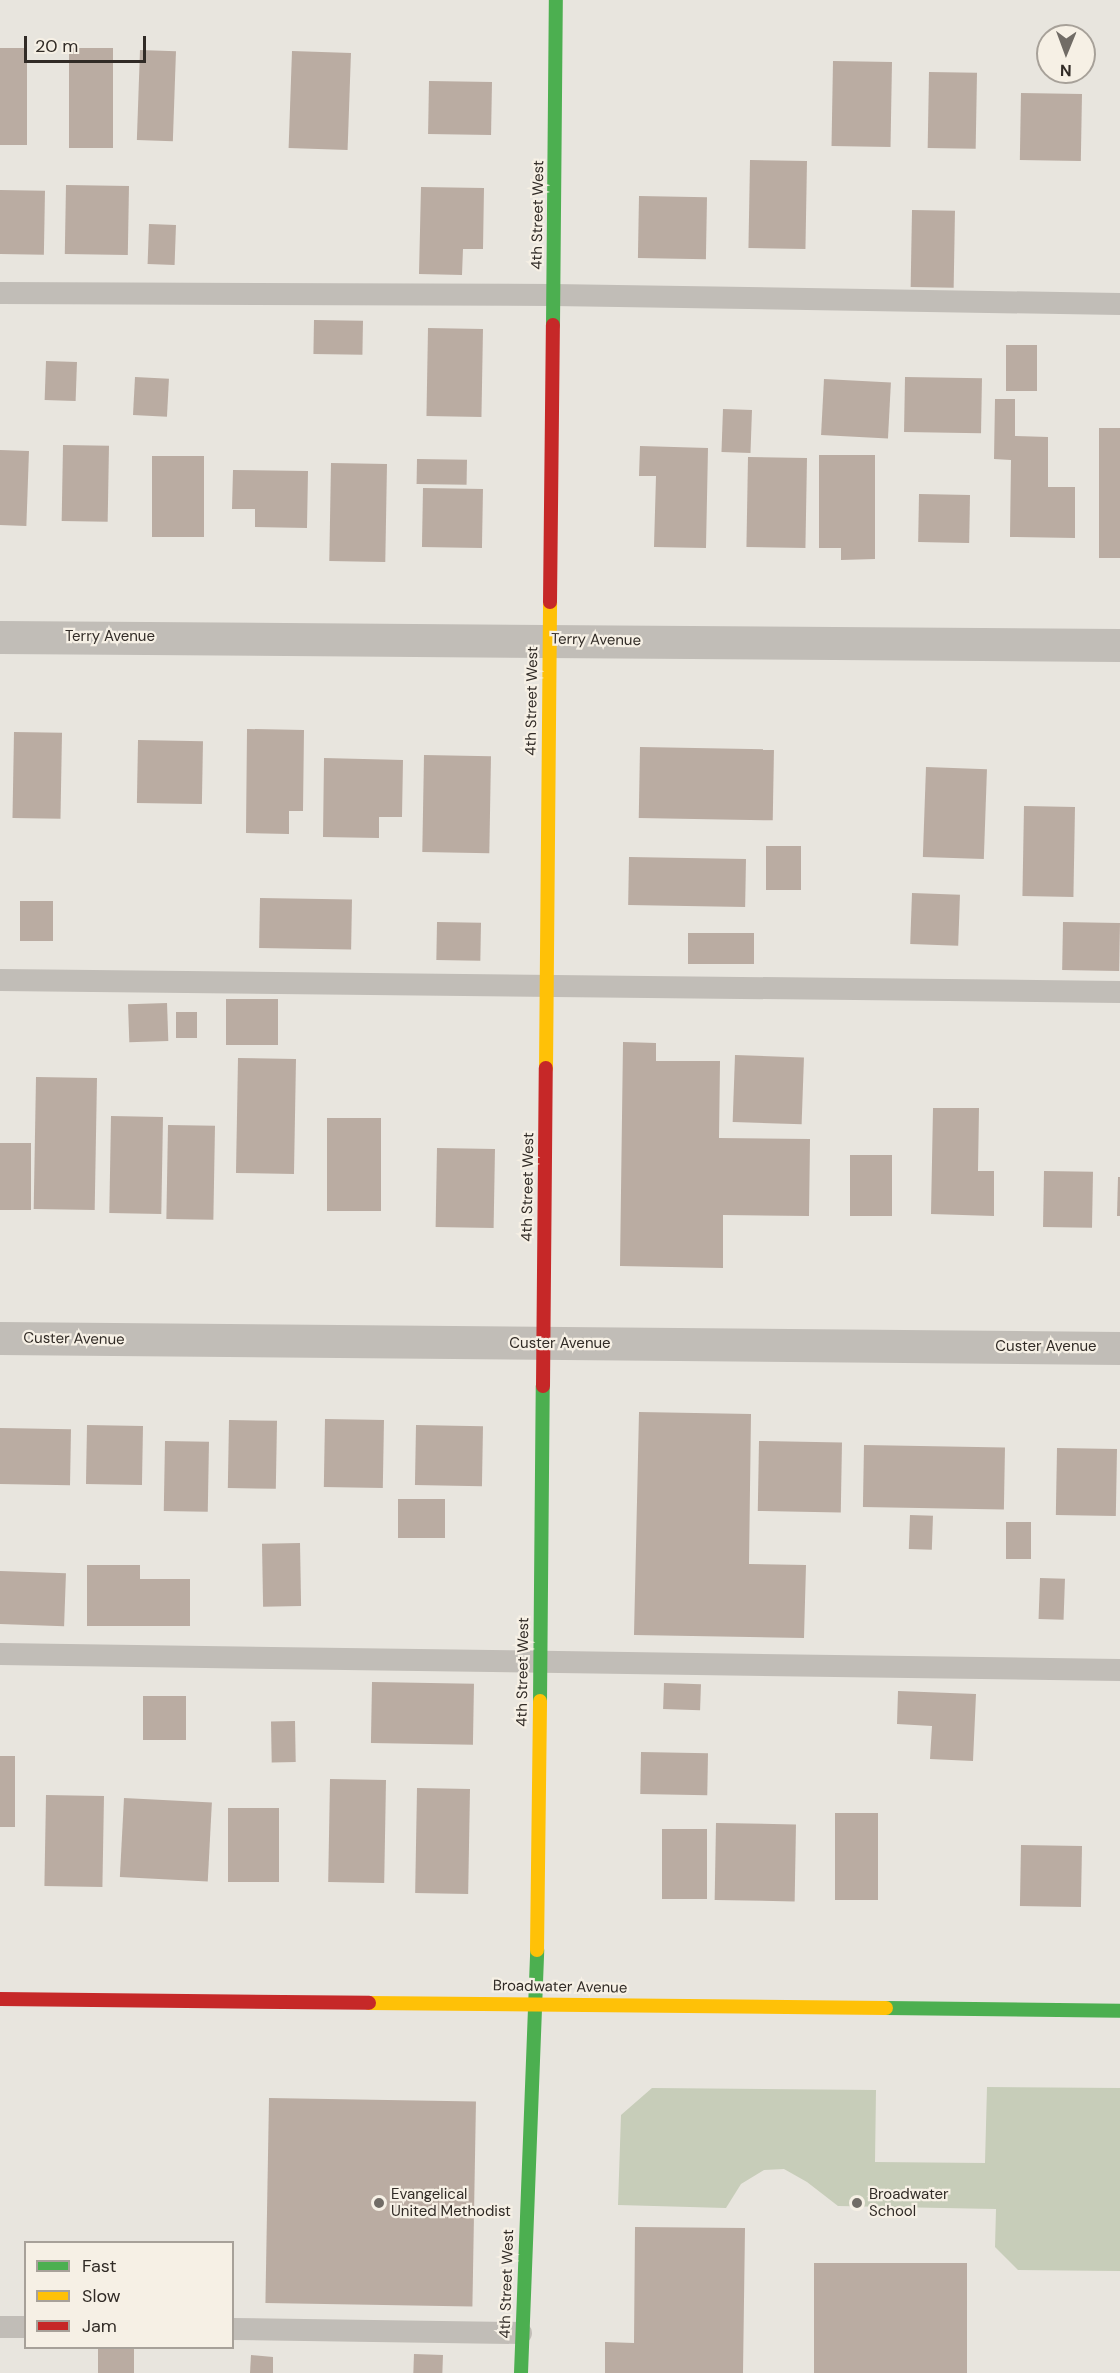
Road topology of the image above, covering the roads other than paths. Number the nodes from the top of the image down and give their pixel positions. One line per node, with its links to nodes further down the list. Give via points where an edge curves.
1 (556, 0): 3 (street, 4th Street West)
2 (0, 293): 3 (lane)
3 (553, 296): 4 (lane); 6 (street, 4th Street West)
4 (1120, 304)
5 (0, 637): 6 (street, Terry Avenue)
6 (550, 640): 7 (street, Terry Avenue); 9 (street, 4th Street West)
7 (1120, 645)
8 (0, 980): 9 (lane)
9 (546, 986): 10 (lane); 12 (street, 4th Street West)
10 (1120, 992)
11 (0, 1338): 12 (street, Custer Avenue)
12 (543, 1344): 13 (street, Custer Avenue); 15 (street, 4th Street West)
13 (1120, 1348)
14 (0, 1654): 15 (lane)
15 (540, 1660): 16 (lane); 18 (street, 4th Street West)
16 (1120, 1670)
17 (0, 1999): 18 (street, Broadwater Avenue)
18 (537, 2003): 19 (street, Broadwater Avenue); 23 (street, 4th Street West)
19 (1120, 2011)
20 (0, 2327): 21 (lane)
21 (24, 2327)
22 (234, 2330): 23 (lane)
23 (521, 2333): 24 (street, 4th Street West)
24 (520, 2373)

